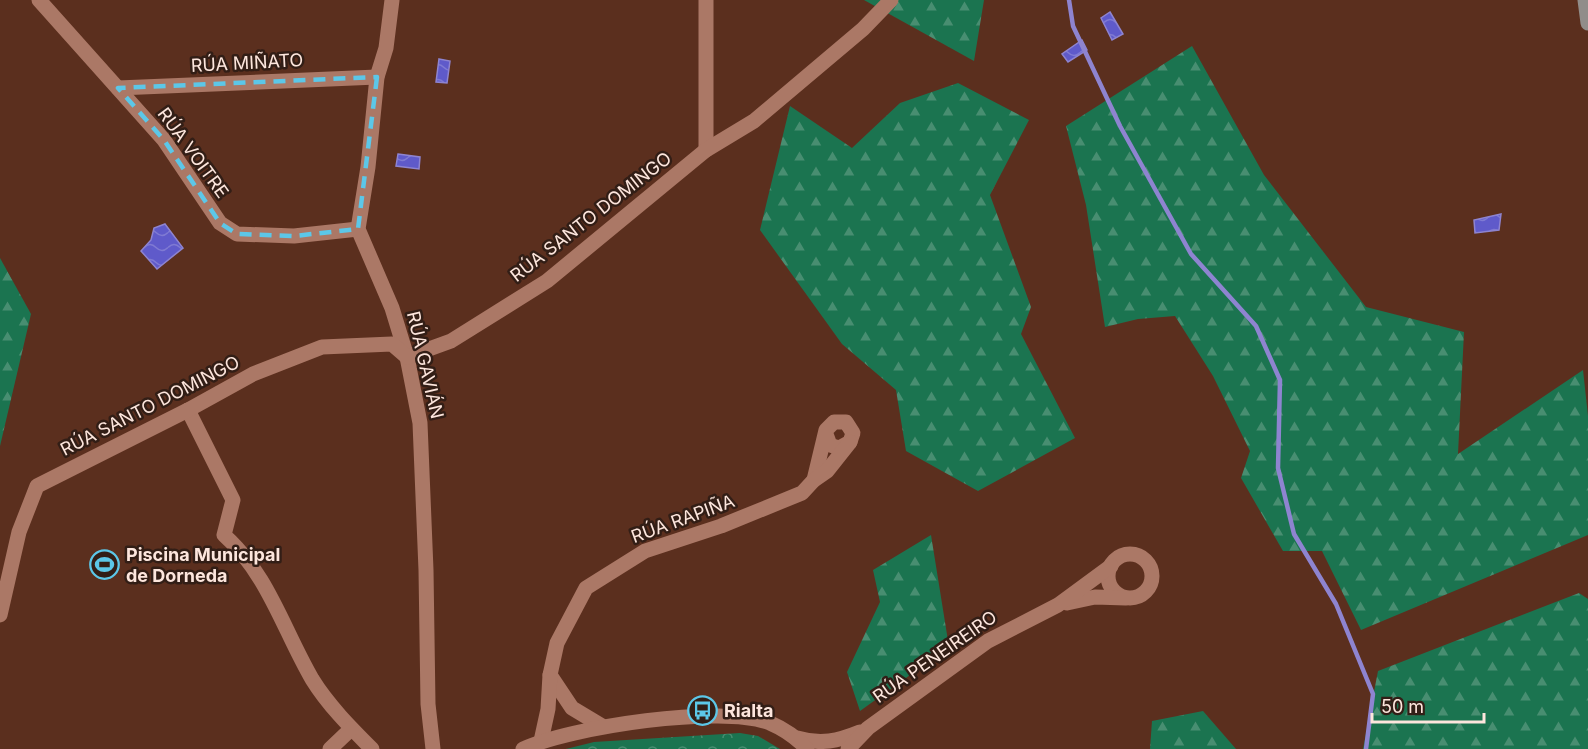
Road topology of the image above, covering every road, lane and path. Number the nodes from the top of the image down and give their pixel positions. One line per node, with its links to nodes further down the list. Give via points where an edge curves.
1 (39, 0): 8 (street, RÚA VOITRE)
2 (392, 0): 7 (street, via 386,48)
3 (706, 0): 9 (street)
4 (891, 0): 9 (street, RÚA SANTO DOMINGO, via 863,29 754,122)
5 (1585, 0): 6 (street)
6 (1588, 23)
7 (377, 77): 8 (street, RÚA MIÑATO); 10 (street)
8 (118, 88): 10 (street, RÚA VOITRE, via 164,140 220,223 237,234 294,236)
9 (706, 150): 11 (street, RÚA SANTO DOMINGO, via 547,281 451,341)
10 (358, 229): 11 (street, RÚA GAVIÁN, via 392,308)
11 (407, 357): 12 (street, RÚA SANTO DOMINGO, via 392,344 322,347 253,374); 26 (street, RÚA GAVIÁN, via 420,423 428,704)
12 (189, 410): 17 (street, RÚA SANTO DOMINGO, via 38,486 19,532); 21 (street, via 233,500 224,535 244,552 259,573 313,680)
13 (814, 480): 13 (street, RÚA RAPIÑA, via 827,471 850,442 853,433 846,422 832,423); 18 (street, RÚA RAPIÑA, via 802,494 786,502 645,551 586,588 557,643)
14 (1111, 566): 15 (street, via 1110,584 1121,596); 15 (street, RÚA PENEIREIRO, via 1118,558 1132,554 1150,567 1146,591); 16 (street, RÚA PENEIREIRO)
15 (1131, 598): 16 (street, RÚA PENEIREIRO, via 1095,597)
16 (1058, 605): 20 (street, RÚA PENEIREIRO, via 988,641)
17 (1, 609)
18 (550, 675): 19 (street, via 572,708); 22 (street, RÚA RAPIÑA)
19 (602, 726): 22 (street); 23 (street, via 727,717 769,722)
20 (868, 728): 23 (street, RÚA PENEIREIRO, via 837,742); 28 (street, RÚA PENEIREIRO)
21 (351, 729): 24 (street); 25 (street)
22 (541, 741): 27 (street)
23 (802, 743)
24 (330, 749)
25 (372, 749)
26 (433, 749)
27 (523, 749)
28 (848, 749)

